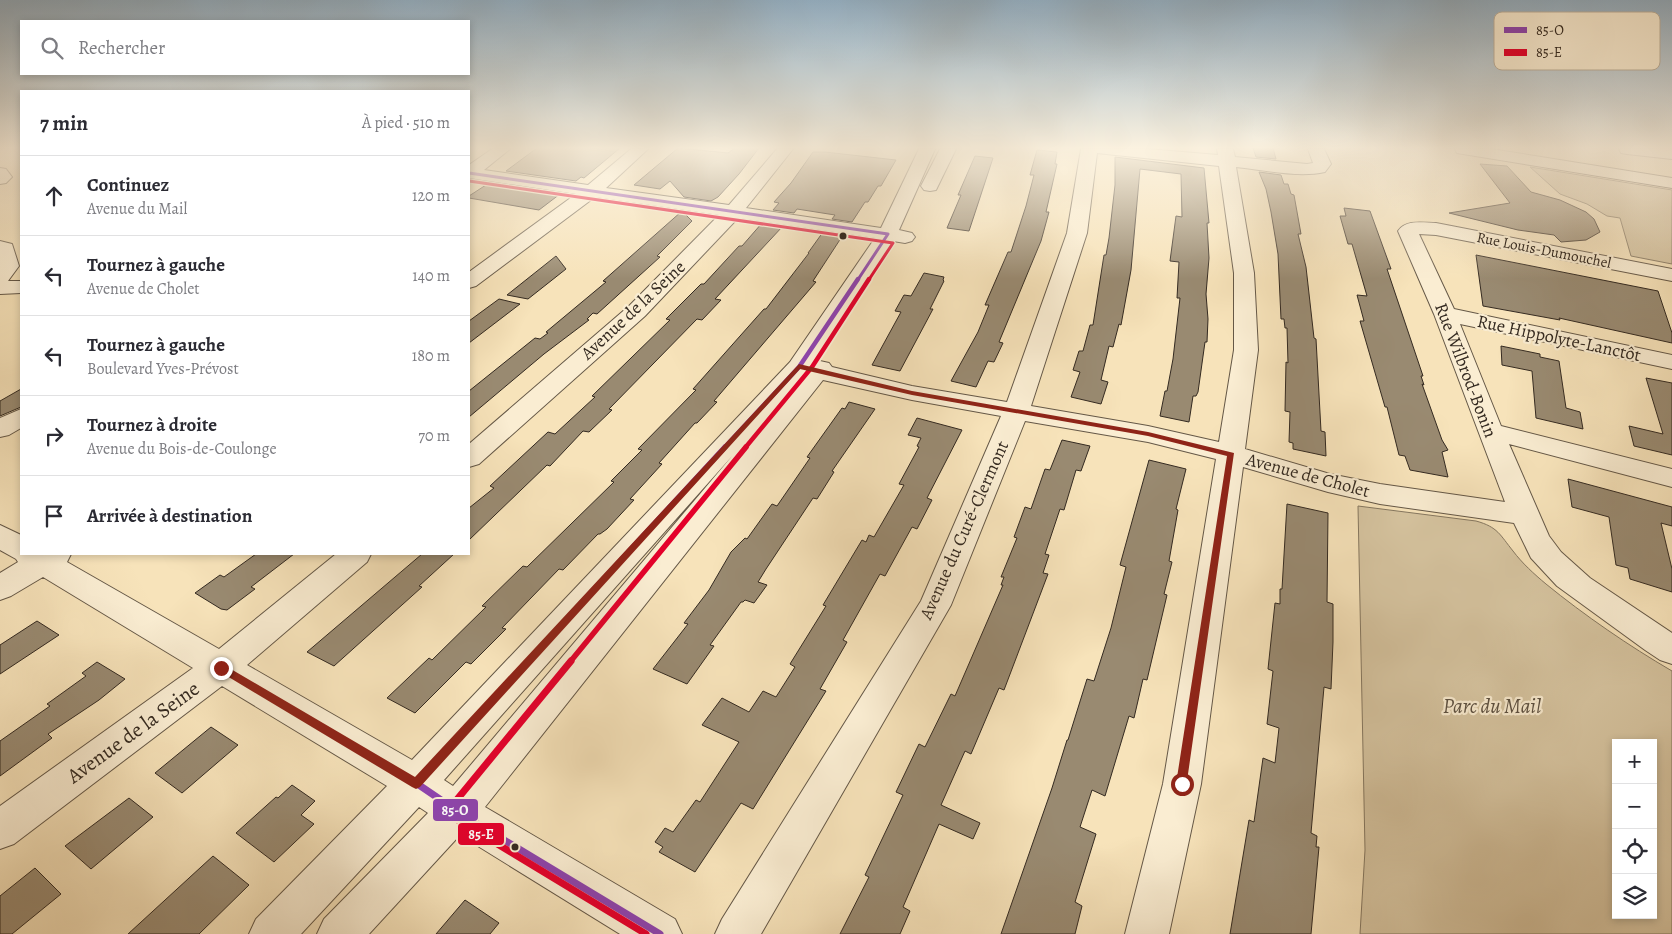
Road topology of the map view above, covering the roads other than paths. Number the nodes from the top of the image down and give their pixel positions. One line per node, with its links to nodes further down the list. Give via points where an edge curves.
1 (590, 193): 15 (street)
2 (603, 193): 9 (street)
3 (749, 193): 9 (street, Avenue de la Seine)
4 (914, 193): 11 (street)
5 (927, 193): 8 (street)
6 (1083, 193): 21 (street, Avenue du Curé-Clermont, via 1078,233)
7 (1232, 193): 25 (street, via 1244,274 1245,340)
8 (924, 198)
9 (733, 212): 11 (street); 26 (street, Avenue de la Seine, via 637,311)
10 (1415, 228): 13 (street, Rue Louis-Dumouchel, via 1436,229); 18 (street, Rue Wilbrod-Bonin, via 1408,232)
11 (902, 231): 20 (street)
12 (9, 246): 14 (street, via 10,266)
13 (1672, 275)
14 (0, 277)
15 (470, 281)
16 (20, 287): 17 (street)
17 (0, 288)
18 (1446, 314): 19 (street, Rue Hippolyte-Lanctôt); 24 (street, Rue Wilbrod-Bonin)
19 (1672, 362)
20 (808, 369): 21 (street, Avenue de Cholet); 36 (street); 37 (street)
21 (1016, 412): 25 (street, Avenue de Cholet, via 1148,434); 42 (street, Avenue du Curé-Clermont, via 935,605)
22 (20, 418): 23 (street)
23 (0, 428)
24 (1490, 431): 27 (street); 28 (street, Rue Wilbrod-Bonin)
25 (1231, 454): 28 (street, Avenue de Cholet, via 1328,483 1380,494); 43 (street, via 1182,784)
26 (470, 457)
27 (1672, 478)
28 (1525, 515): 34 (street, Rue Wilbrod-Bonin, via 1543,553 1558,570)
29 (0, 536): 30 (street)
30 (20, 546)
31 (37, 555): 33 (street); 35 (street)
32 (355, 555): 35 (street, Avenue de la Seine)
33 (0, 588)
34 (1672, 650)
35 (221, 668): 36 (street); 38 (street, Avenue de la Seine)
36 (416, 784): 37 (street); 39 (street)
37 (457, 811): 40 (street); 41 (street)
38 (0, 830)
39 (271, 934)
40 (339, 934)
41 (660, 934)
42 (737, 934)
43 (1147, 934)

